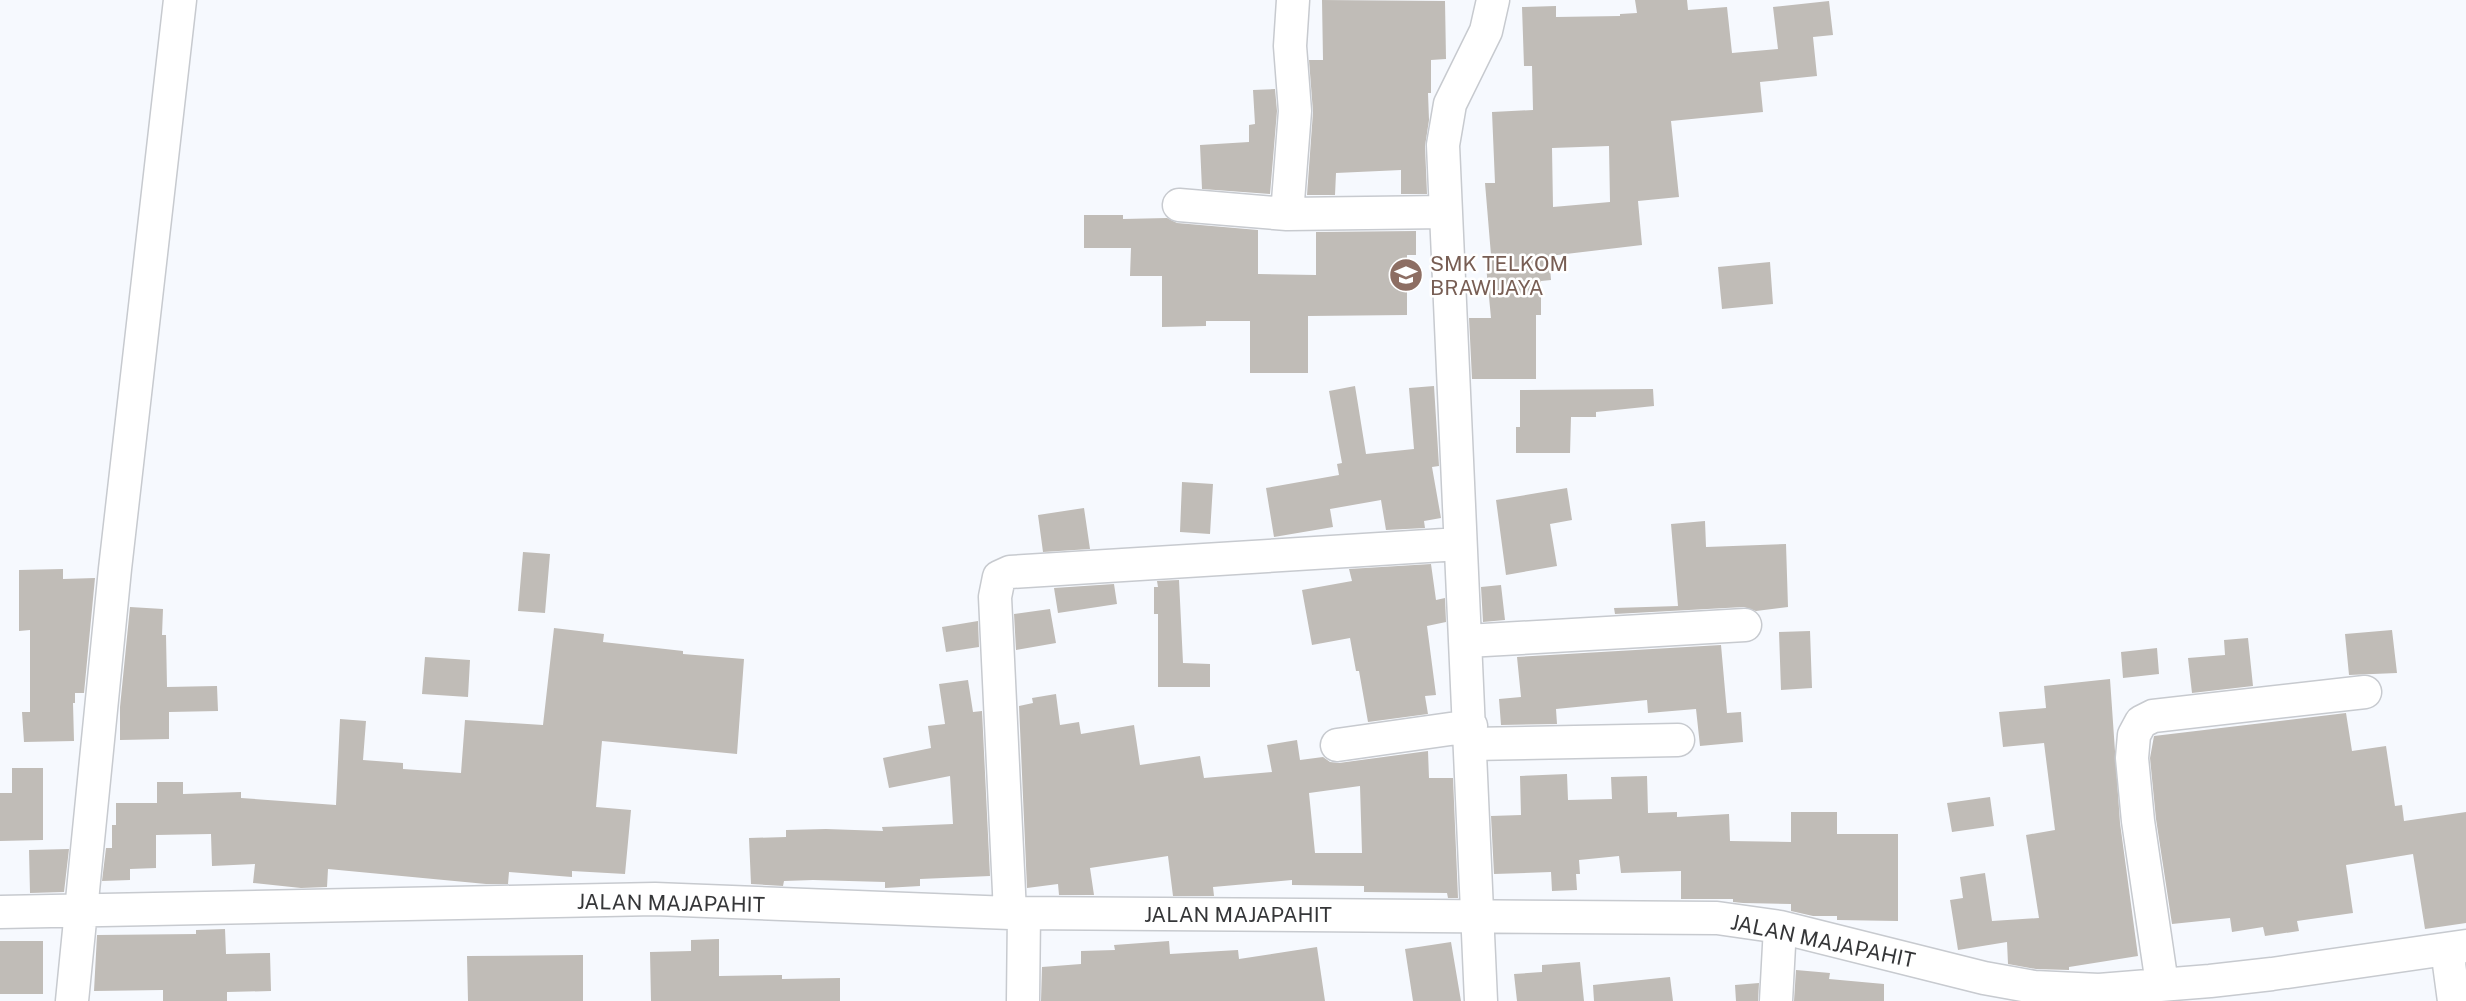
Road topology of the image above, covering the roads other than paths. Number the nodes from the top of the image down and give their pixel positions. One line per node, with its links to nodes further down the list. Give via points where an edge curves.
1 (180, 0): 14 (street)
2 (1293, 0): 6 (street, via 1294,111)
3 (1493, 0): 5 (street, via 1486,31 1450,104 1443,145)
4 (1179, 205): 6 (street)
5 (1446, 212): 6 (street); 7 (street)
6 (1287, 214)
7 (1460, 544): 9 (street); 16 (street, via 1010,572 999,577 995,597)
8 (1745, 625): 9 (street)
9 (1467, 641): 11 (street)
10 (2365, 692): 20 (street, via 2153,716 2141,722 2134,735 2133,771)
11 (1471, 735): 12 (street); 13 (street); 17 (street)
12 (1678, 740)
13 (1337, 745)
14 (82, 910): 15 (street, JALAN MAJAPAHIT); 16 (street, JALAN MAJAPAHIT, via 655,900); 22 (street)
15 (0, 912)
16 (1017, 913): 17 (street, JALAN MAJAPAHIT); 23 (street)
17 (1477, 915): 18 (street, JALAN MAJAPAHIT, via 1717,918); 24 (street)
18 (1780, 927): 20 (street, JALAN MAJAPAHIT, via 2034,987 2099,990); 25 (street)
19 (2457, 948): 21 (street, JALAN MAJAPAHIT); 26 (street)
20 (2162, 984): 21 (street, JALAN MAJAPAHIT)
21 (2274, 988)
22 (72, 1001)
23 (1023, 1001)
24 (1481, 1001)
25 (1776, 1001)
26 (2454, 1001)

